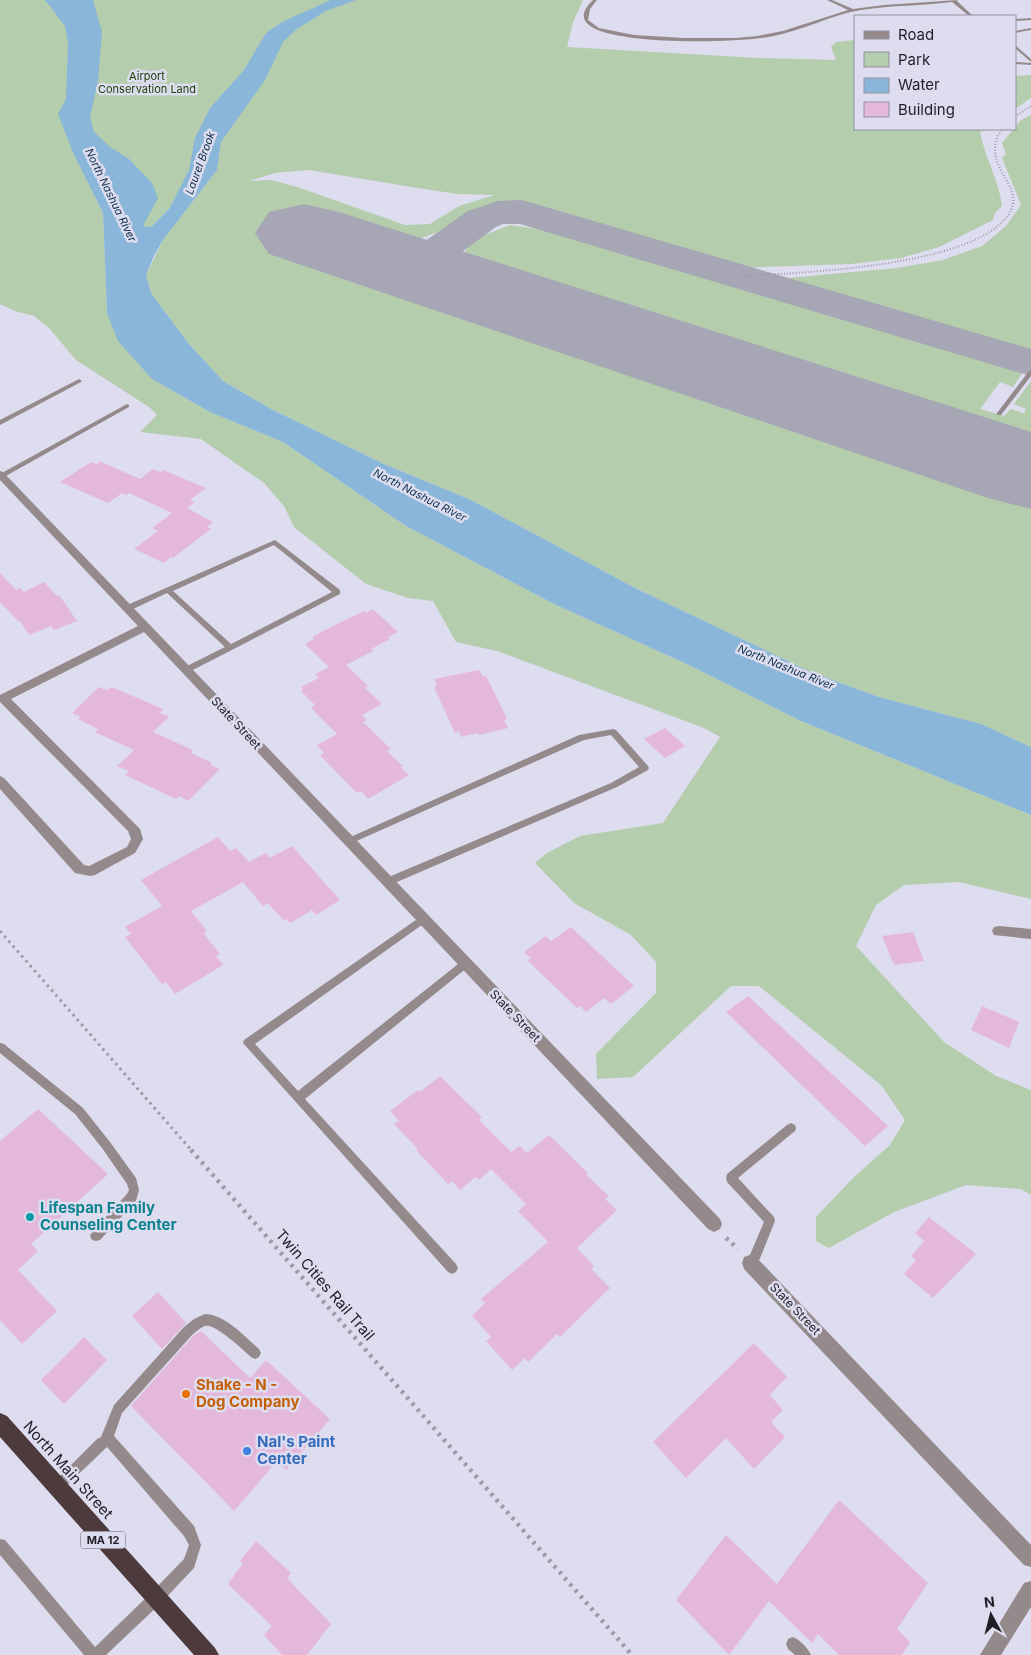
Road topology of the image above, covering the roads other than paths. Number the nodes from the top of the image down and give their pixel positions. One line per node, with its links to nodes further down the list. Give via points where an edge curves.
1 (596, 0): 4 (lane, via 585,14 591,25 617,33 660,37 764,37)
2 (830, 0): 4 (lane)
3 (954, 0): 4 (lane); 5 (lane)
4 (851, 10)
5 (969, 15)
6 (1031, 19): 7 (lane)
7 (1016, 20)
8 (1031, 29): 9 (lane)
9 (1016, 32)
10 (1016, 47): 11 (lane)
11 (1031, 62): 12 (lane)
12 (1016, 63)
13 (1031, 372): 16 (lane)
14 (79, 381): 17 (lane)
15 (127, 406): 18 (lane)
16 (999, 414)
17 (0, 423)
18 (1, 475): 20 (street, State Street)
19 (168, 590): 20 (lane); 22 (lane); 22 (lane, via 275,542 338,592)
20 (128, 608): 21 (street, State Street)
21 (145, 627): 23 (street, State Street); 24 (street)
22 (230, 647): 23 (lane)
23 (186, 670): 26 (street, State Street)
24 (1, 699): 25 (street, via 134,829 137,839 131,850 90,871 80,868)
25 (0, 781)
26 (349, 841): 27 (street, State Street); 27 (lane, via 582,737 614,732 644,768 614,785)
27 (387, 882): 28 (street, State Street)
28 (423, 919): 31 (street, State Street); 33 (lane, via 248,1043)
29 (999, 930): 30 (street)
30 (1031, 934)
31 (466, 964): 33 (lane); 35 (street, State Street)
32 (2, 1052): 36 (lane, via 79,1110 132,1182 132,1198)
33 (298, 1098): 38 (lane)
34 (791, 1128): 37 (lane, via 731,1178 770,1221)
35 (714, 1224)
36 (96, 1236)
37 (751, 1264): 44 (street, State Street)
38 (452, 1268)
39 (255, 1353): 41 (lane, via 215,1321 199,1323 188,1331 118,1409)
40 (2, 1431): 42 (highway, North Main Street / MA 12)
41 (106, 1440): 42 (lane); 46 (lane, via 113,1442 193,1538 195,1546 188,1563)
42 (57, 1487): 46 (highway, North Main Street / MA 12)
43 (0, 1545): 48 (lane)
44 (1031, 1558)
45 (1031, 1590): 51 (street)
46 (156, 1598): 48 (lane); 49 (highway, North Main Street / MA 12)
47 (793, 1644): 50 (lane)
48 (95, 1655)
49 (208, 1655)
50 (804, 1655)
51 (990, 1655)

